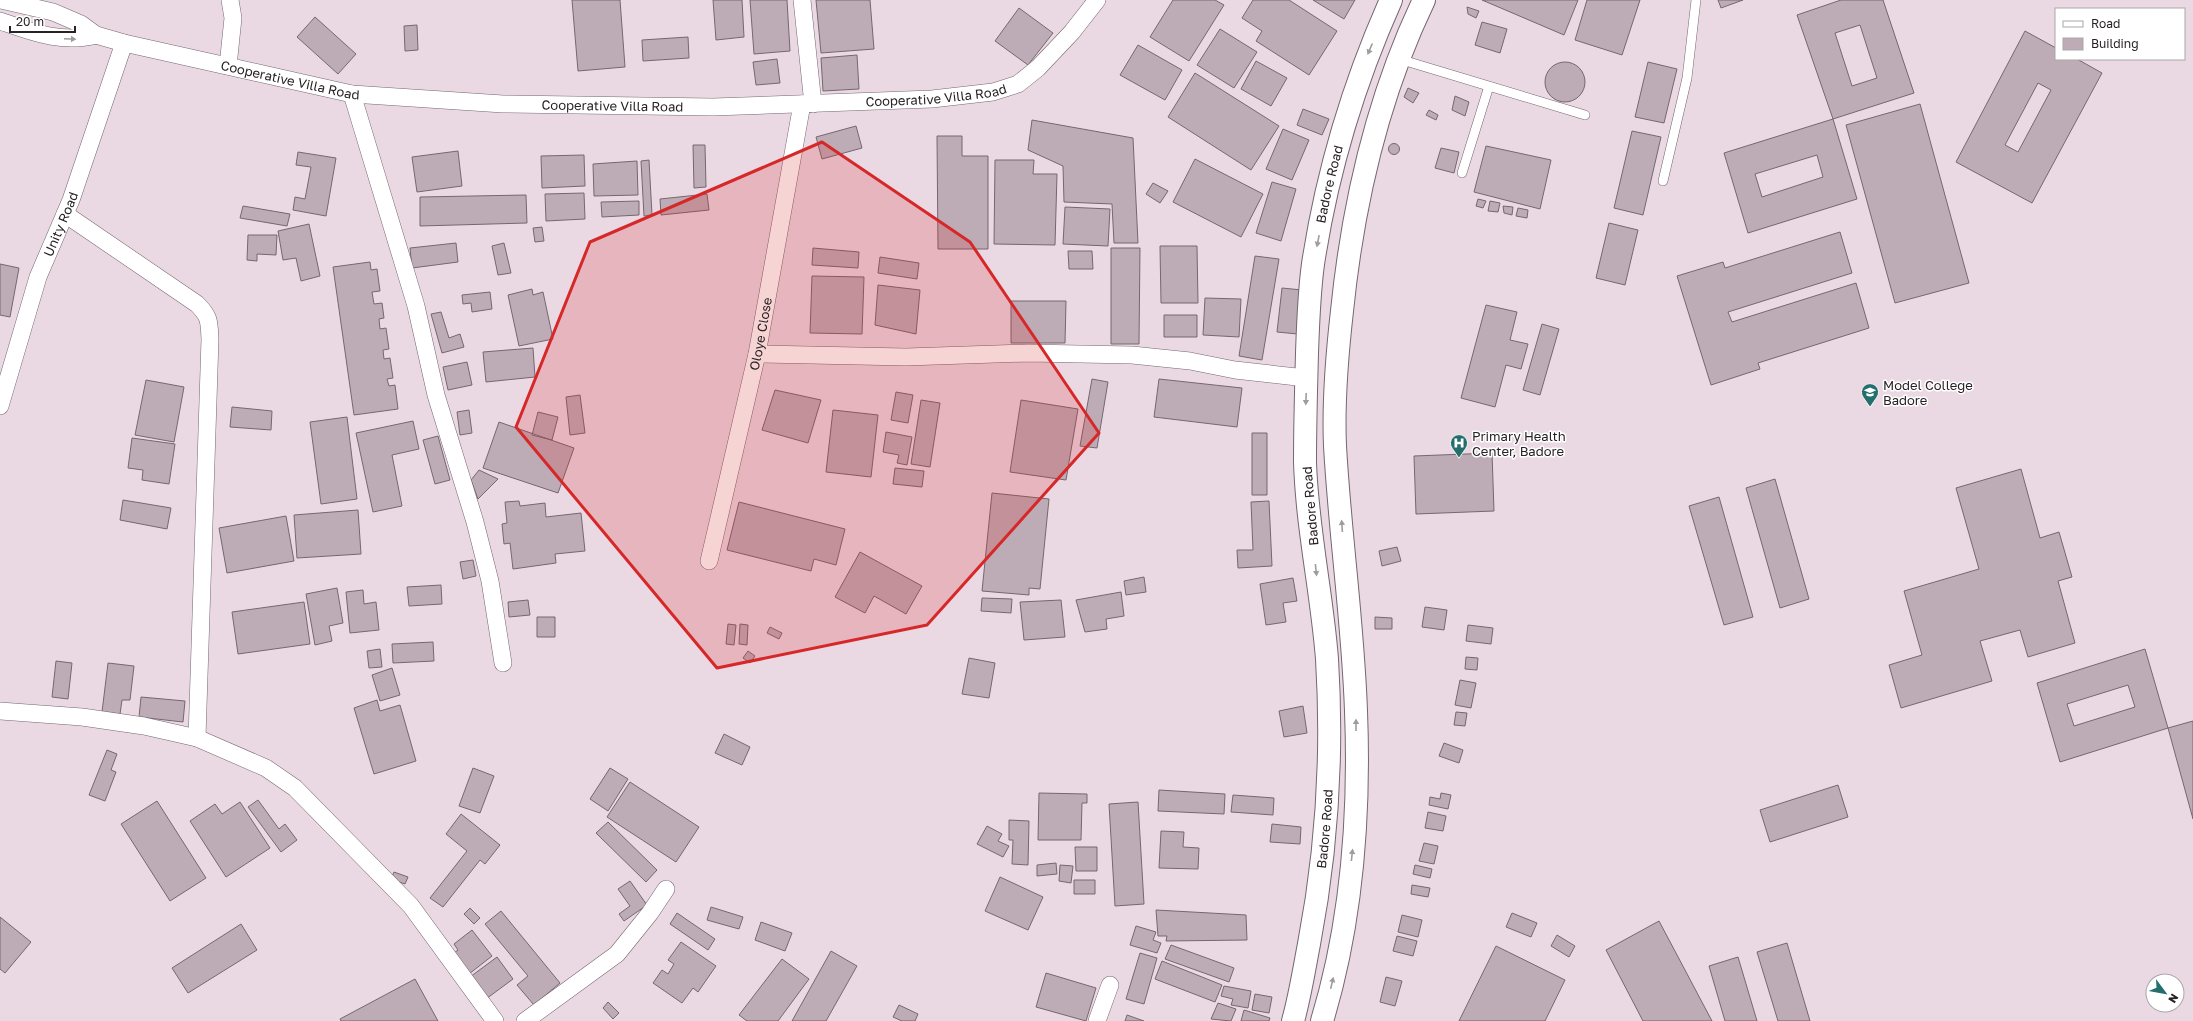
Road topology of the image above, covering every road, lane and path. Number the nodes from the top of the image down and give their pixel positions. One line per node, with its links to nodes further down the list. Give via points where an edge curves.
1 (0, 0): 11 (street, Cooperative Villa Road, via 53,12 81,24)
2 (230, 0): 14 (street, via 233,18)
3 (802, 0): 17 (street, Oloye Close)
4 (1097, 0): 17 (street, Cooperative Villa Road, via 1072,32 1038,68 1018,84 993,92 932,99)
5 (1391, 0): 8 (main road, Badore Road)
6 (1424, 0): 10 (main road, Badore Road)
7 (1696, 0): 20 (lane, via 1687,78)
8 (1382, 20): 10 (main road); 23 (main road, Badore Road, one-way to 23, via 1360,74 1334,161 1324,206 1313,266)
9 (0, 21): 11 (street, Cooperative Villa Road, one-way to 11, via 44,36 82,39)
10 (1410, 32): 13 (main road, Badore Road)
11 (96, 35): 12 (street, Cooperative Villa Road)
12 (124, 43): 14 (street, Cooperative Villa Road); 21 (street, Unity Road)
13 (1398, 58): 15 (lane); 36 (main road, Badore Road, one-way to 13, via 1338,954 1347,900 1354,835 1356,774 1356,711 1335,446 1339,340 1354,219 1364,168)
14 (228, 66): 16 (street, Cooperative Villa Road)
15 (1489, 86): 18 (lane); 19 (lane)
16 (352, 94): 17 (street, Cooperative Villa Road, via 503,104 713,107); 27 (street, via 416,306 436,395 475,522 490,581)
17 (808, 104): 22 (street, Oloye Close)
18 (1585, 115)
19 (1462, 173)
20 (1663, 181)
21 (65, 214): 24 (street, Unity Road, via 38,277); 29 (street, via 197,304 209,320)
22 (757, 354): 23 (street, via 906,357 1028,353 1132,355); 26 (street, Oloye Close)
23 (1306, 378): 35 (main road, Badore Road, one-way to 35, via 1305,465 1327,658 1330,780 1317,902)
24 (3, 382): 25 (street, Unity Road)
25 (0, 406)
26 (709, 561)
27 (503, 663)
28 (0, 711): 29 (street, via 82,717 144,726)
29 (197, 738): 32 (street, via 266,768 295,788 411,906)
30 (666, 889): 33 (street, via 617,954)
31 (1110, 985): 34 (street)
32 (495, 1021)
33 (525, 1021)
34 (1097, 1021)
35 (1293, 1021)
36 (1322, 1021)

